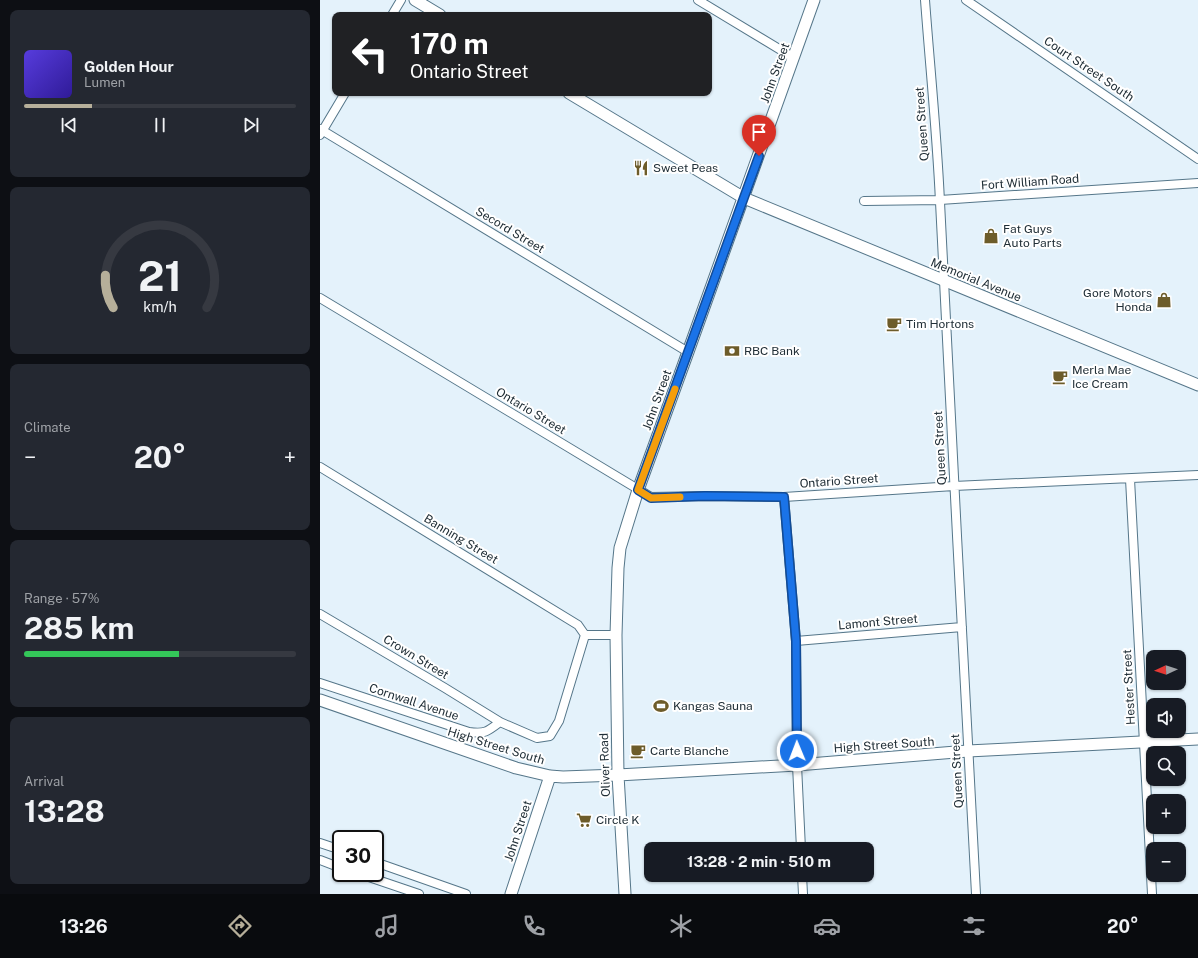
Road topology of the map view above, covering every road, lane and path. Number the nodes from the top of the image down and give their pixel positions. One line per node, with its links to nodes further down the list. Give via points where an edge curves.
1 (401, 0): 7 (street)
2 (415, 0): 8 (main road)
3 (698, 0): 9 (street)
4 (814, 0): 9 (main road, John Street)
5 (925, 0): 17 (street, Queen Street)
6 (966, 0): 13 (street, Court Street South)
7 (394, 12)
8 (435, 12)
9 (794, 58): 15 (main road, John Street)
10 (343, 96): 12 (street)
11 (574, 96): 15 (main road, Memorial Avenue)
12 (321, 132): 20 (street, Secord Street)
13 (1198, 159)
14 (1198, 182): 17 (street, Fort William Road)
15 (744, 198): 18 (main road, Memorial Avenue); 20 (main road, John Street)
16 (864, 200): 17 (street, Fort William Road)
17 (940, 200): 18 (street, Queen Street)
18 (943, 281): 21 (main road, Memorial Avenue); 25 (street, Queen Street)
19 (320, 298): 26 (street, Ontario Street)
20 (688, 352): 26 (main road, John Street)
21 (1198, 385)
22 (320, 467): 30 (street, Banning Street, via 578,625)
23 (1198, 476): 24 (street, Ontario Street)
24 (1130, 479): 25 (street, Ontario Street); 37 (street, Hester Street)
25 (954, 486): 27 (street, Ontario Street); 29 (street, Queen Street)
26 (638, 490): 27 (street, Ontario Street, via 651,498); 31 (main road, John Street, via 620,548)
27 (784, 497): 32 (street)
28 (320, 614): 35 (street, Crown Street)
29 (962, 627): 32 (street, Lamont Street); 38 (street, Queen Street)
30 (585, 635): 31 (street); 35 (street, via 559,720 550,736 537,738)
31 (616, 635): 41 (main road, Oliver Road)
32 (796, 641): 39 (street)
33 (320, 683): 35 (street, Cornwall Avenue, via 468,732 486,732)
34 (320, 700): 40 (main road, High Street South, via 516,768)
35 (500, 722)
36 (1198, 739): 37 (main road, High Street South)
37 (1144, 742): 38 (main road, High Street South); 56 (street, Hester Street)
38 (968, 751): 39 (main road, High Street South); 55 (street, Queen Street)
39 (797, 765): 41 (main road, High Street South); 42 (street)
40 (550, 776): 41 (main road, High Street South); 52 (main road, John Street)
41 (618, 776): 53 (main road, Oliver Road)
42 (801, 842)
43 (320, 843): 44 (street)
44 (332, 847)
45 (320, 860): 46 (street)
46 (332, 865)
47 (384, 865): 51 (street)
48 (384, 882): 50 (street)
49 (802, 882): 54 (street)
50 (419, 894)
51 (466, 894)
52 (511, 894)
53 (626, 894)
54 (803, 894)
55 (976, 894)
56 (1152, 894)

